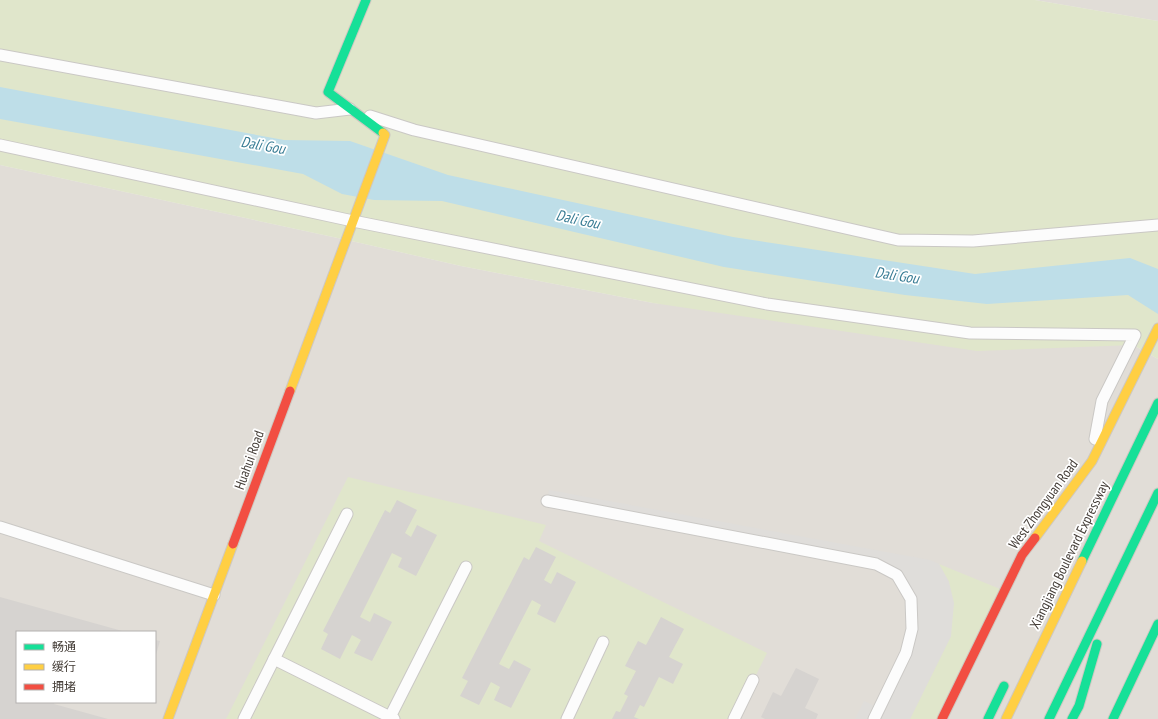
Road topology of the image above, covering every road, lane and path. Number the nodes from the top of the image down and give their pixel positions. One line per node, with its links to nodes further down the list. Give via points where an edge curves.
1 (366, 0): 3 (main road, via 328,92)
2 (0, 55): 3 (lane, via 316,113)
3 (350, 109): 5 (main road, Huahui Road, via 385,135); 6 (lane, via 414,130 898,240 973,241)
4 (0, 145): 5 (lane)
5 (355, 216): 9 (lane, via 768,304 970,333 1135,335 1102,401); 17 (main road, Huahui Road)
6 (1158, 225)
7 (1158, 328): 9 (main road, West Zhongyuan Road)
8 (1158, 403): 14 (main road, Xiangjiang Boulevard Expressway)
9 (1092, 461): 30 (main road, West Zhongyuan Road, via 1022,555)
10 (1158, 493): 16 (main road)
11 (546, 501): 29 (lane, via 876,564 897,575 910,599 912,629 906,654)
12 (347, 514): 21 (lane)
13 (0, 527): 17 (lane)
14 (1084, 558): 19 (main road); 32 (main road, Xiangjiang Boulevard Expressway)
15 (466, 567): 24 (lane)
16 (1117, 578): 33 (main road); 34 (main road, via 1079,706)
17 (214, 595): 25 (main road, Huahui Road)
18 (1158, 624): 35 (main road)
19 (1038, 630)
20 (603, 642): 27 (lane)
21 (274, 660): 24 (lane); 26 (lane)
22 (1010, 675): 31 (main road)
23 (753, 680): 28 (lane)
24 (391, 718)
25 (168, 719)
26 (244, 719)
27 (567, 719)
28 (734, 719)
29 (874, 719)
30 (942, 719)
31 (988, 719)
32 (1006, 719)
33 (1049, 719)
34 (1072, 719)
35 (1113, 719)

